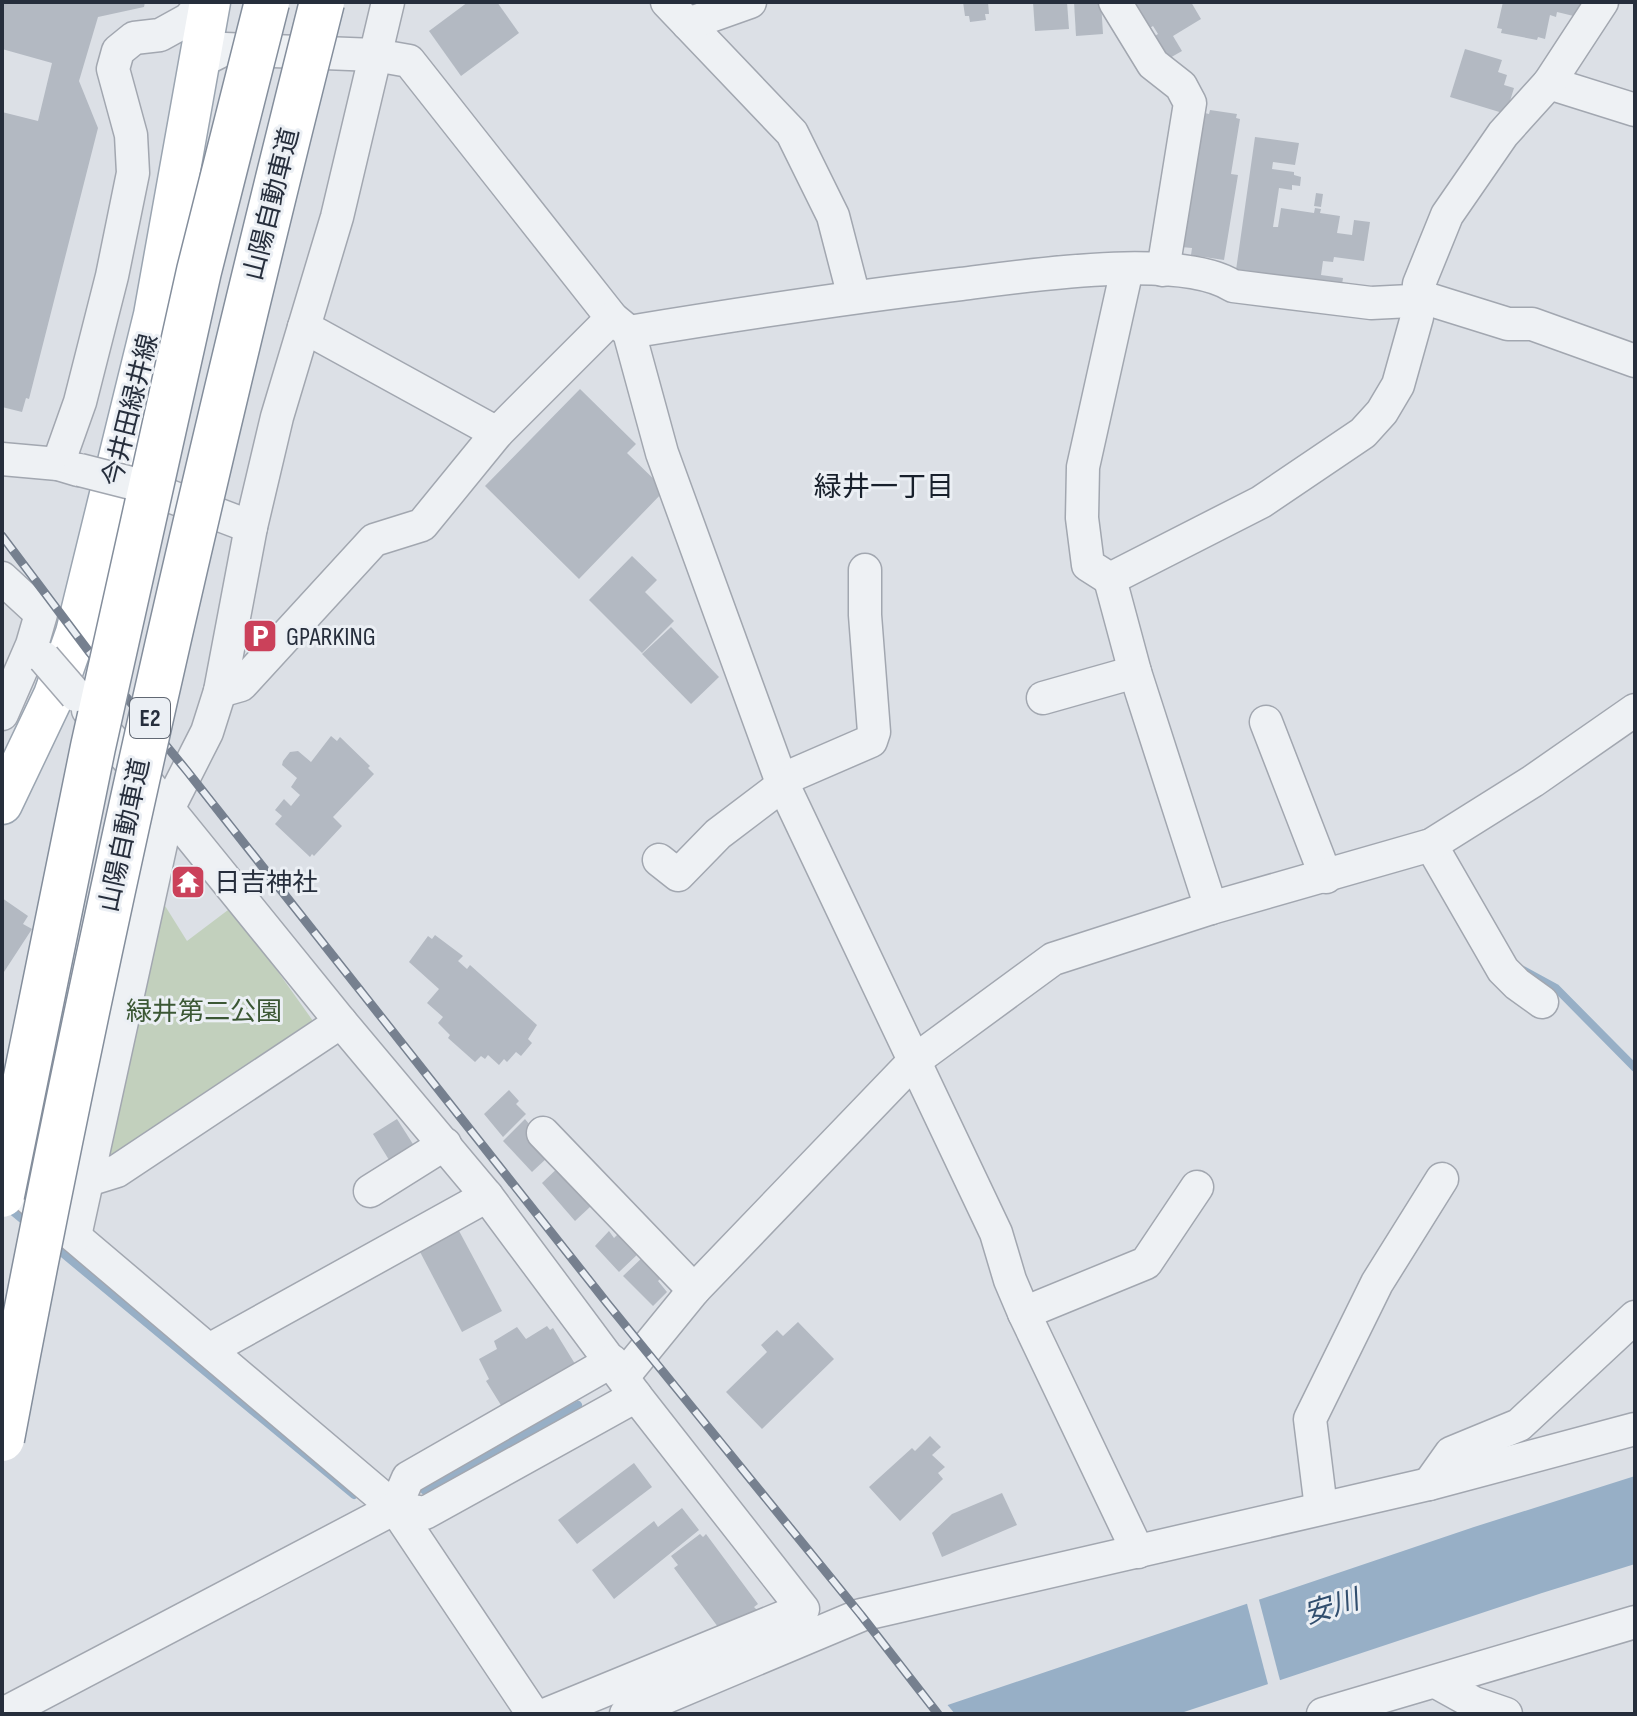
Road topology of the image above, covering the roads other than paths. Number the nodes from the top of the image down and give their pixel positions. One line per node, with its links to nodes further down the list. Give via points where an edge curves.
1 (267, 2): 52 (highway, 山陽自動車道 / E2, bridge, via 199,271 106,685)
2 (322, 2): 61 (highway, 山陽自動車道 / E2, bridge, via 134,784)
3 (388, 2): 10 (street)
4 (750, 2): 7 (street)
5 (1115, 2): 15 (street, via 1153,64 1181,86 1190,103)
6 (1602, 2): 11 (street)
7 (678, 13): 16 (street, via 792,133 833,216)
8 (208, 29): 9 (street, via 189,19); 10 (street); 12 (main road, 今井田緑井線)
9 (160, 35): 12 (street, via 180,66); 23 (street, via 134,38 118,51 113,69 131,135 133,173)
10 (375, 55): 18 (street, via 409,61); 19 (street, via 337,217)
11 (1549, 83): 13 (street); 17 (street, via 1503,134 1447,215)
12 (191, 102): 36 (main road, 今井田緑井線, via 154,315 76,633 54,695)
13 (1635, 110)
14 (1127, 269): 15 (street); 16 (street, via 1068,271); 27 (street, via 1083,467 1088,565)
15 (1163, 270): 17 (street, via 1218,277 1233,286 1342,300)
16 (854, 297): 18 (street)
17 (1418, 299): 20 (street, via 1508,324 1532,324); 27 (street, via 1398,385 1363,433 1261,502)
18 (620, 325): 21 (street); 35 (street)
19 (304, 327): 21 (street); 24 (street)
20 (1635, 361)
21 (497, 433): 30 (street, via 422,525 374,540 241,685)
22 (2, 459): 23 (street)
23 (69, 467): 24 (street, bridge, via 143,486)
24 (251, 527): 30 (street)
25 (865, 570): 35 (street, via 871,741)
26 (2, 578): 28 (street, via 41,614)
27 (1110, 579): 29 (street)
28 (38, 651): 33 (street); 37 (street, bridge)
29 (1135, 672): 31 (street); 41 (street)
30 (220, 691): 37 (street, via 207,732)
31 (1043, 698)
32 (1635, 710): 38 (street)
33 (2, 714)
34 (1266, 722): 40 (street)
35 (783, 782): 39 (street, via 718,834 678,875); 44 (street)
36 (2, 804)
37 (169, 807): 43 (street); 49 (street)
38 (1431, 845): 40 (street); 42 (street, via 1503,970)
39 (659, 860)
40 (1326, 877): 41 (street)
41 (1211, 908): 44 (street, via 1053,959)
42 (1542, 1002)
43 (341, 1022): 46 (street); 49 (street, via 117,1171)
44 (914, 1061): 55 (street); 56 (street, via 996,1233)
45 (543, 1133): 55 (street)
46 (445, 1144): 51 (street); 53 (street)
47 (2, 1175): 54 (street)
48 (1442, 1179): 64 (street, via 1377,1283 1310,1419)
49 (88, 1180): 54 (street)
50 (1197, 1187): 56 (street, via 1146,1263)
51 (370, 1191)
52 (2, 1195)
53 (487, 1196): 58 (street); 59 (street)
54 (75, 1236): 58 (street)
55 (694, 1290): 59 (street)
56 (1024, 1313): 65 (street)
57 (1635, 1317): 62 (street, via 1519,1425 1451,1453)
58 (209, 1350): 63 (street)
59 (624, 1378): 63 (street, via 408,1478); 63 (street, via 425,1513); 70 (street, via 803,1609)
60 (1635, 1429): 62 (street)
61 (2, 1439)
62 (1429, 1484): 64 (street)
63 (395, 1508): 68 (street); 69 (street)
64 (1321, 1508): 65 (street)
65 (1138, 1552): 71 (street, via 861,1615)
66 (1635, 1622): 67 (street)
67 (1436, 1682): 72 (street); 73 (street)
68 (3, 1714)
69 (533, 1714)
70 (547, 1714)
71 (626, 1714)
72 (1323, 1714)
73 (1506, 1714)

